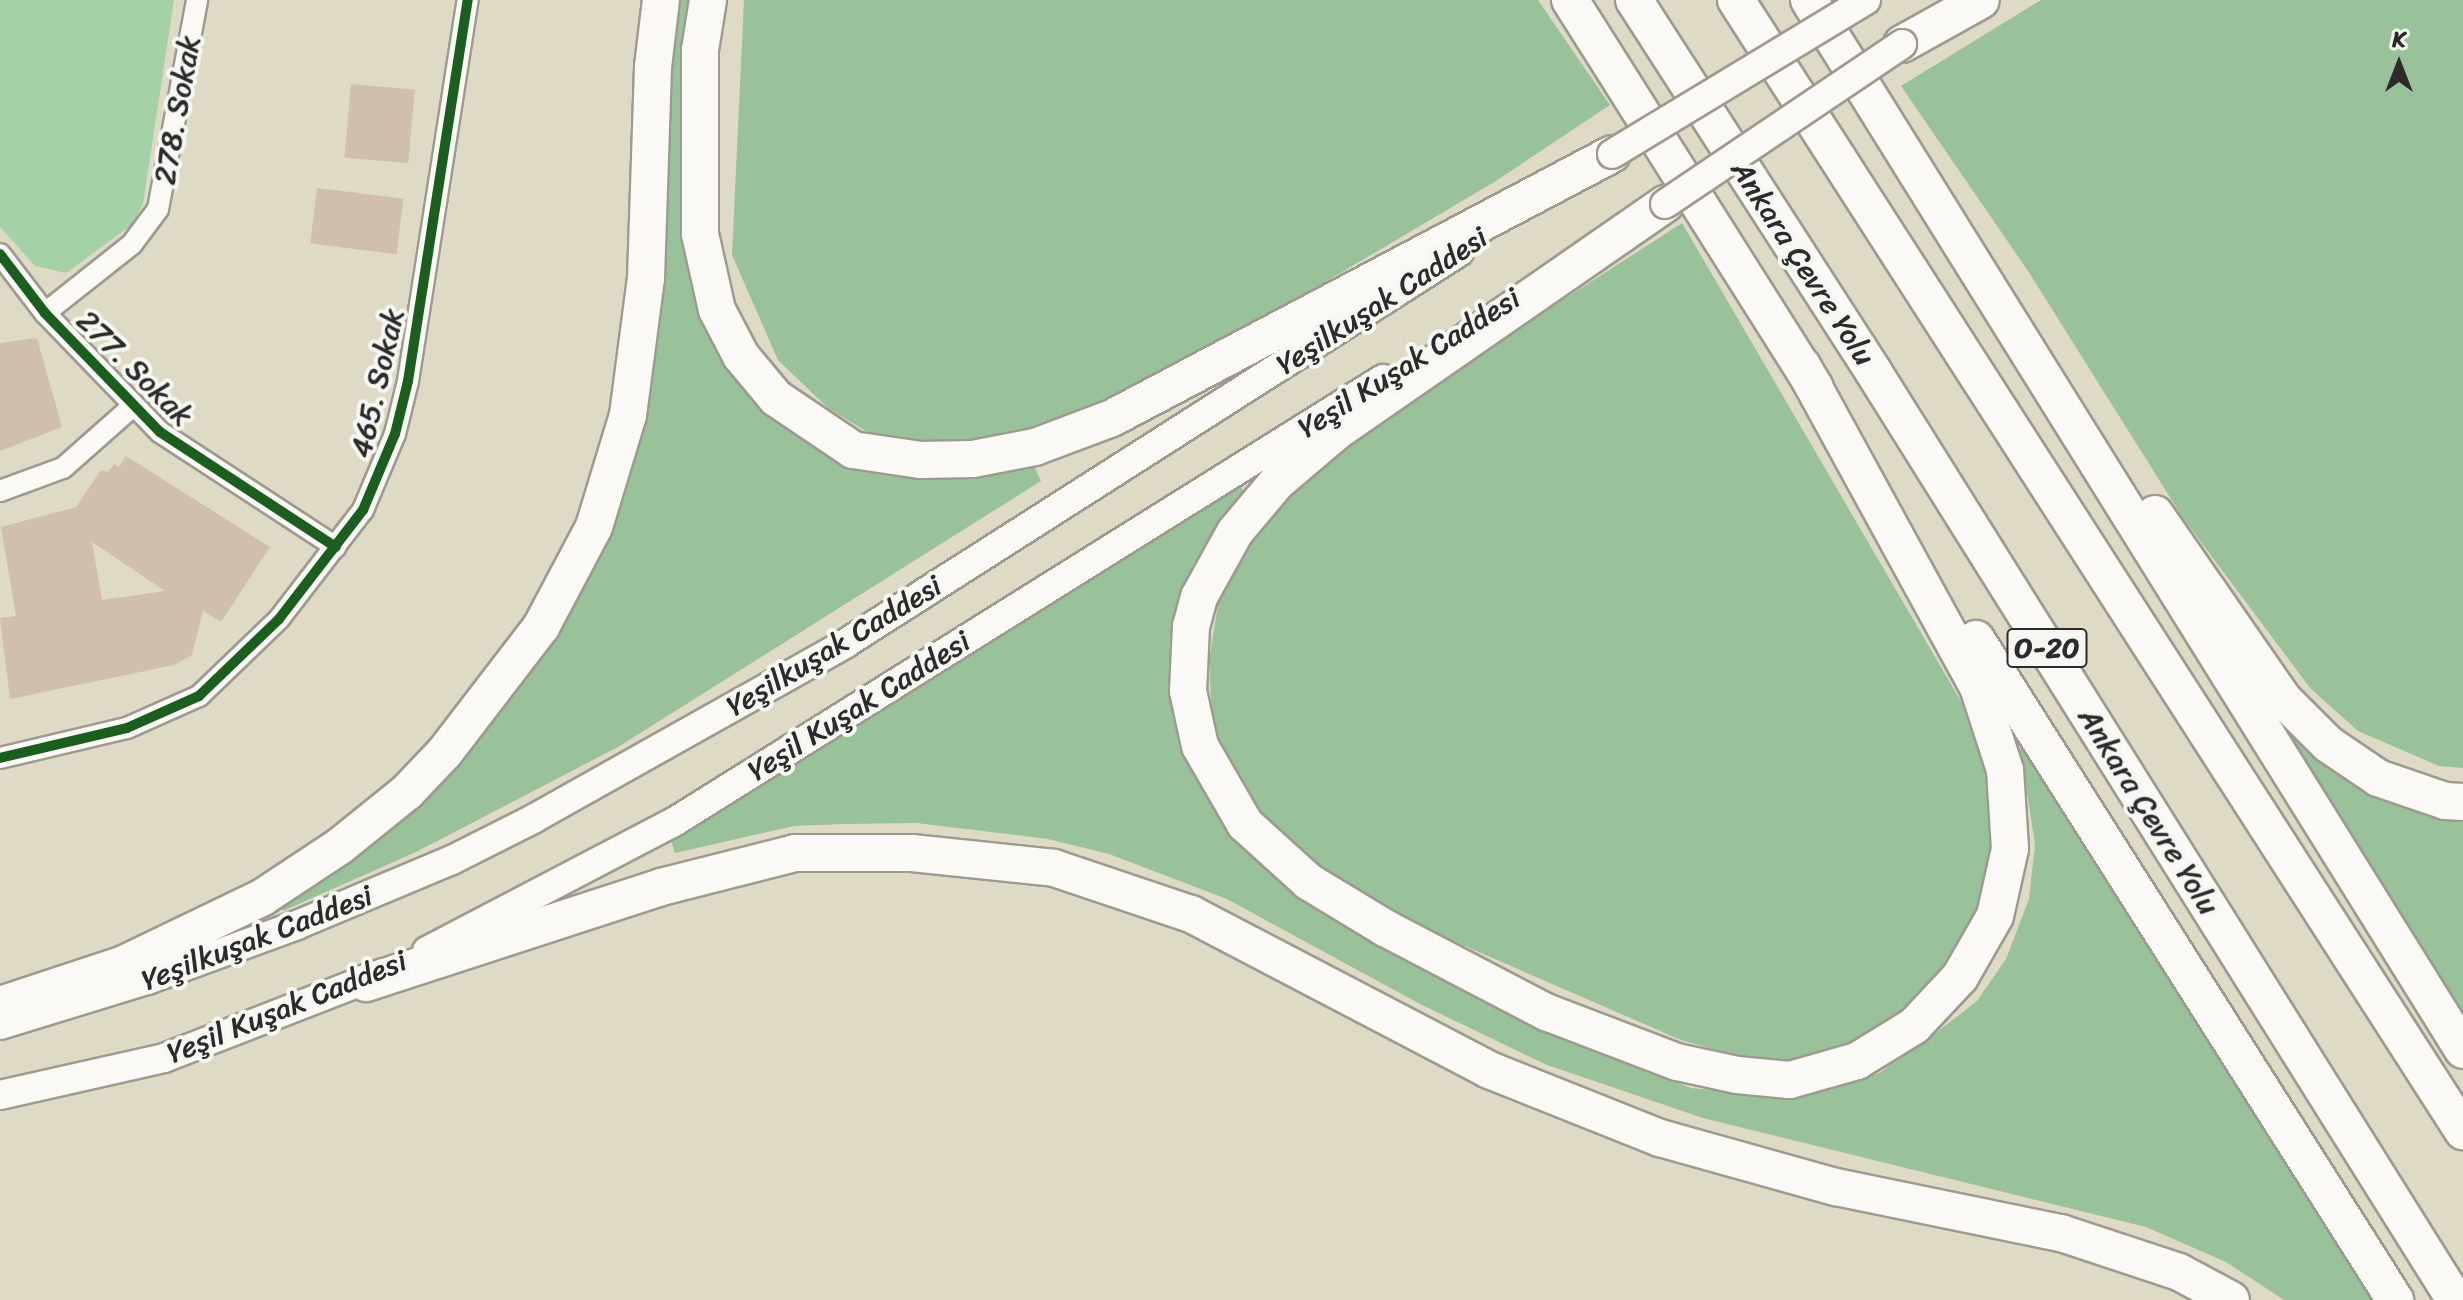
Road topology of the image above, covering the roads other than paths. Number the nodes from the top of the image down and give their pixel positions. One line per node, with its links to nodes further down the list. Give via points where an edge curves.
1 (197, 0): 17 (street, 278. Sokak, via 158,209 132,244)
2 (468, 0): 21 (street, 465. Sokak, via 405,394 379,479)
3 (661, 0): 25 (highway, via 653,67 646,278 628,415 594,527 541,627 445,752 407,792 340,846 263,897 136,959)
4 (708, 0): 14 (highway, via 700,50 700,234 717,310 741,356 776,398 853,450 921,460 973,459 1035,447 1112,418)
5 (1634, 0): 32 (highway, Ankara Çevre Yolu / O-20)
6 (1736, 0): 29 (highway, O-20)
7 (1809, 0): 13 (highway)
8 (1866, 0): 14 (main road, Yeşilkuşak Caddesi, bridge)
9 (1973, 0): 12 (main road, Yeşil Kuşak Caddesi)
10 (1981, 0): 12 (highway)
11 (1571, 3): 18 (highway)
12 (1902, 44): 15 (main road, Yeşil Kuşak Caddesi, bridge)
13 (1900, 144): 23 (highway, via 2284,700 2328,744 2378,778); 27 (highway)
14 (1612, 154): 26 (main road, Yeşilkuşak Caddesi, via 846,643 533,819 452,860 297,925 147,980)
15 (1665, 204): 18 (highway, via 1336,432 1277,482 1235,532 1199,597 1188,691 1200,746 1245,824 1297,873 1385,928 1546,1012 1677,1062 1790,1080 1849,1065 1914,1026 1960,977 1995,916 2010,849 2005,770 1978,687); 24 (main road, Yeşil Kuşak Caddesi, via 674,822)
16 (0, 254): 17 (street, 277. Sokak)
17 (45, 313): 19 (street, 277. Sokak)
18 (1802, 366): 31 (highway)
19 (132, 407): 20 (street, via 63,468); 21 (street, 277. Sokak, via 201,462)
20 (0, 491)
21 (336, 547): 22 (street, 465. Sokak, via 279,619 199,696 165,715 112,733)
22 (0, 758)
23 (2463, 802)
24 (366, 983): 28 (main road, Yeşil Kuşak Caddesi, via 164,1058); 30 (highway, via 661,887 795,853 912,853 1054,868 1191,914 1489,1070 1660,1138 1836,1187 2061,1233 2179,1272)
25 (0, 1005)
26 (0, 1025)
27 (2463, 1050)
28 (0, 1095)
29 (2463, 1131)
30 (2231, 1300)
31 (2395, 1300)
32 (2455, 1300)

